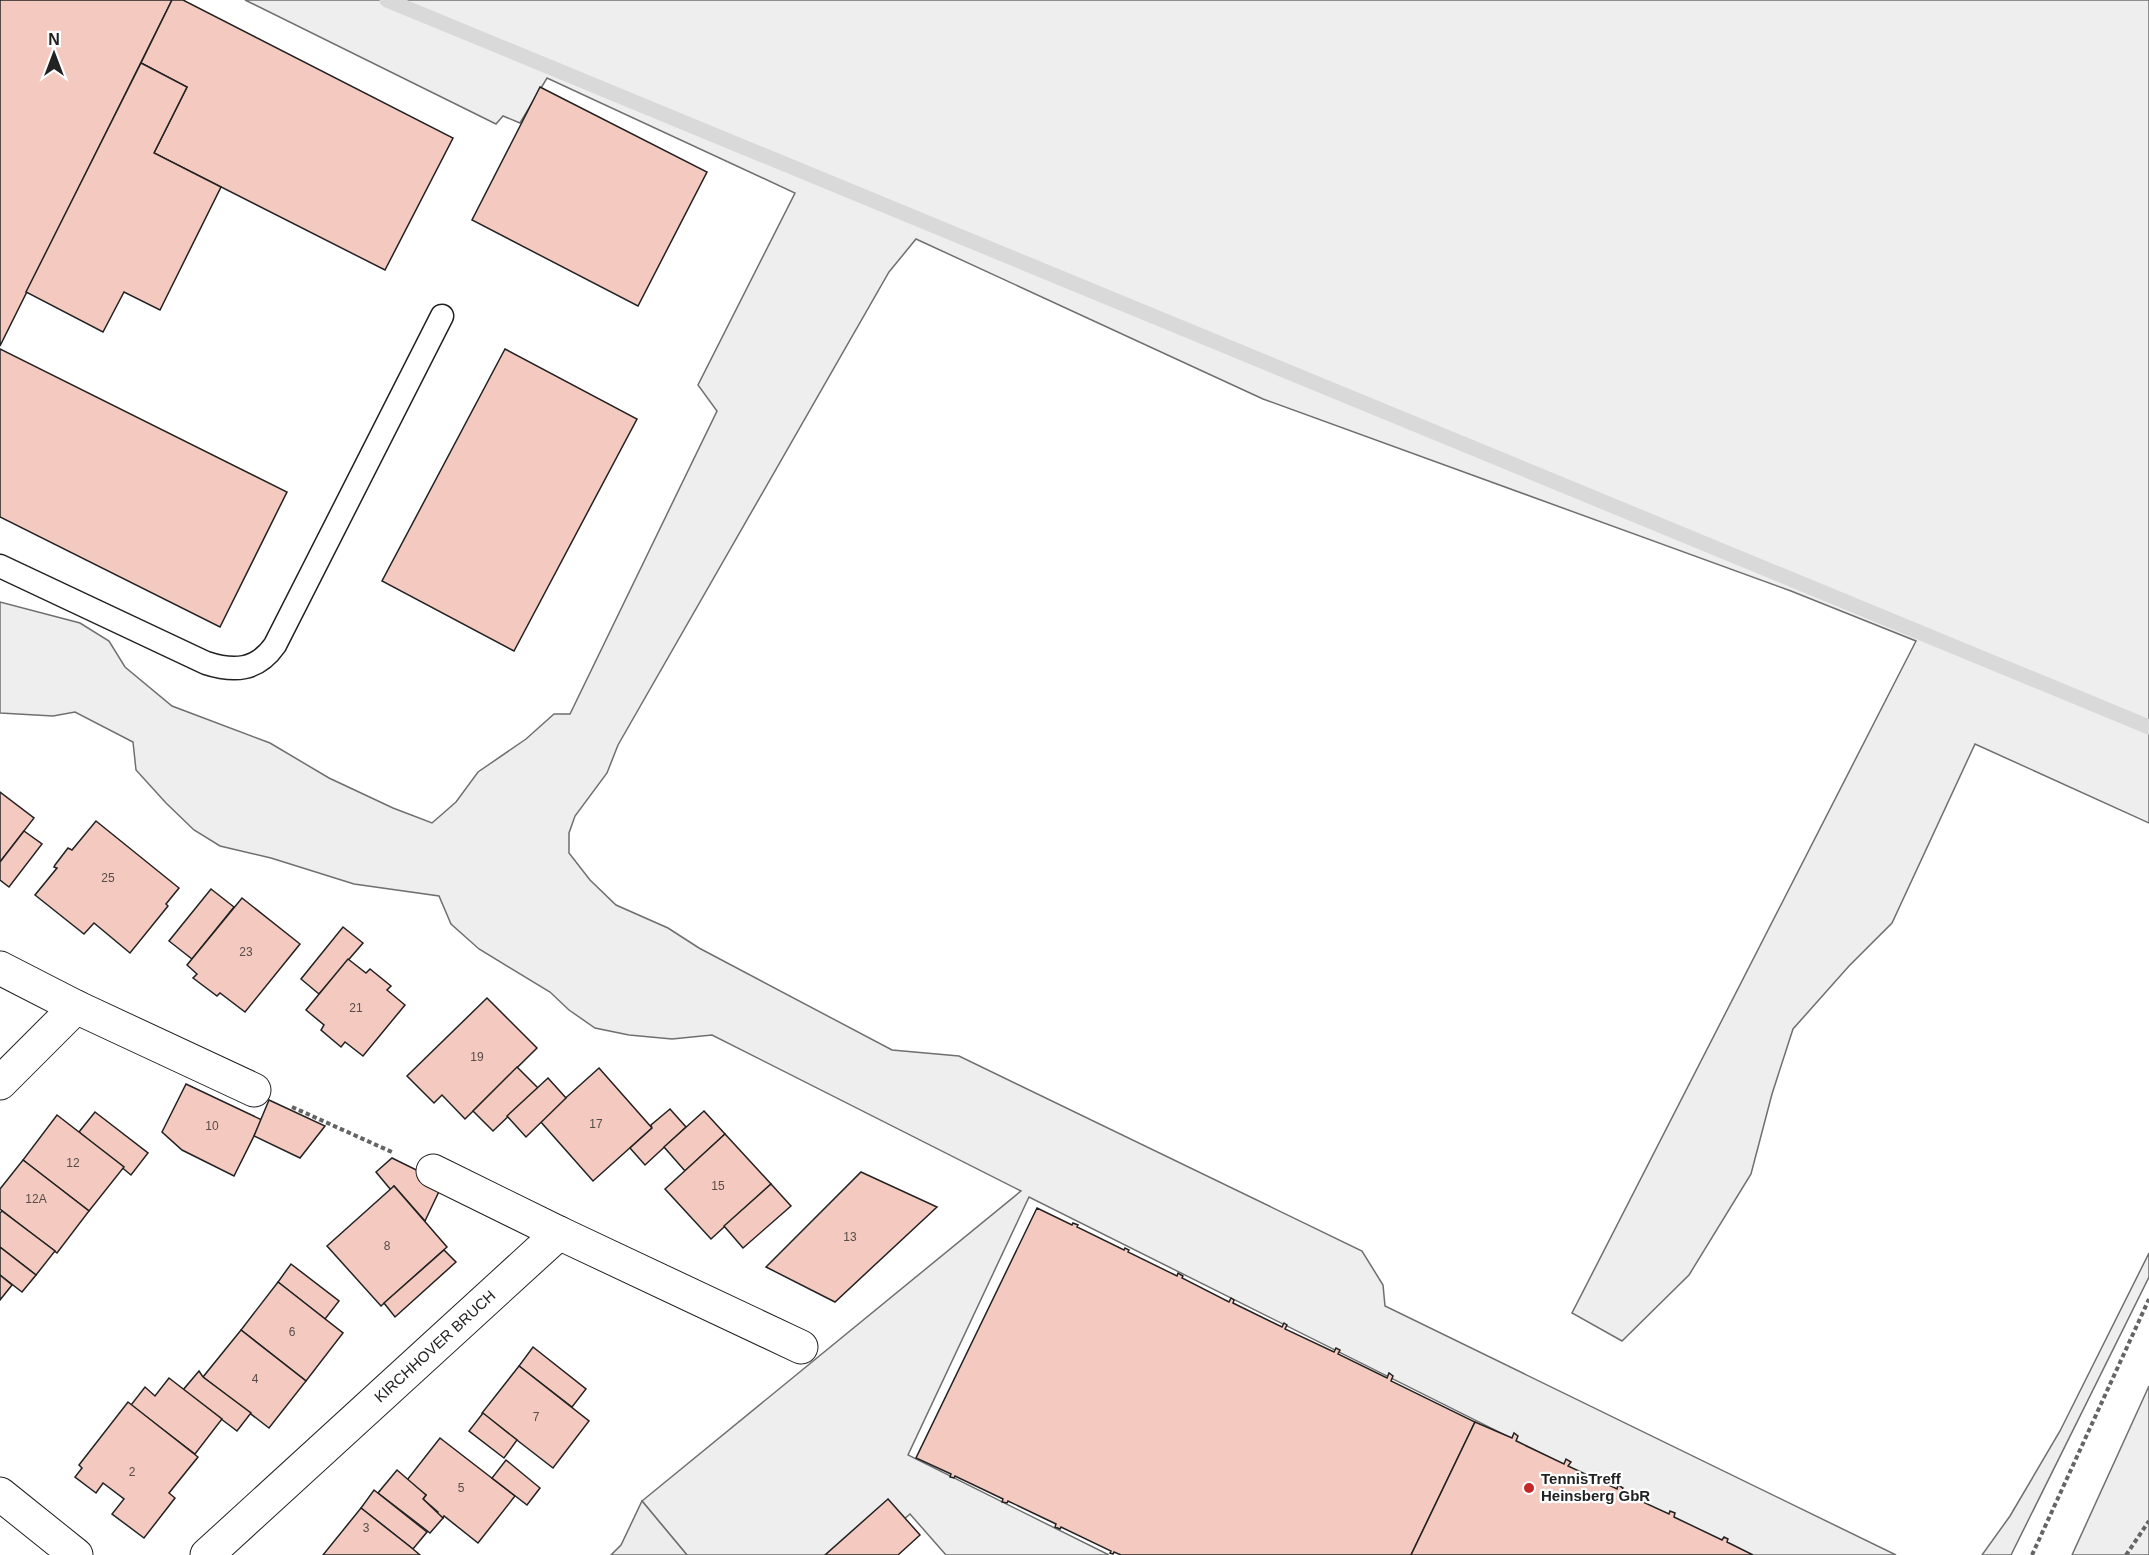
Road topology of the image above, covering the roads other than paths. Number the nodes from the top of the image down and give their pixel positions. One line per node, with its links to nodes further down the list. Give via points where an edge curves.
1 (442, 316): 2 (lane, via 268,656 239,669 206,663)
2 (0, 566)
3 (0, 968): 4 (street)
4 (76, 1007): 5 (street); 6 (street)
5 (0, 1083)
6 (254, 1090)
7 (433, 1171): 8 (street)
8 (559, 1233): 9 (street); 12 (street, KIRCHHOVER BRUCH)
9 (801, 1347)
10 (0, 1494): 11 (street)
11 (76, 1555)
12 (207, 1555)

